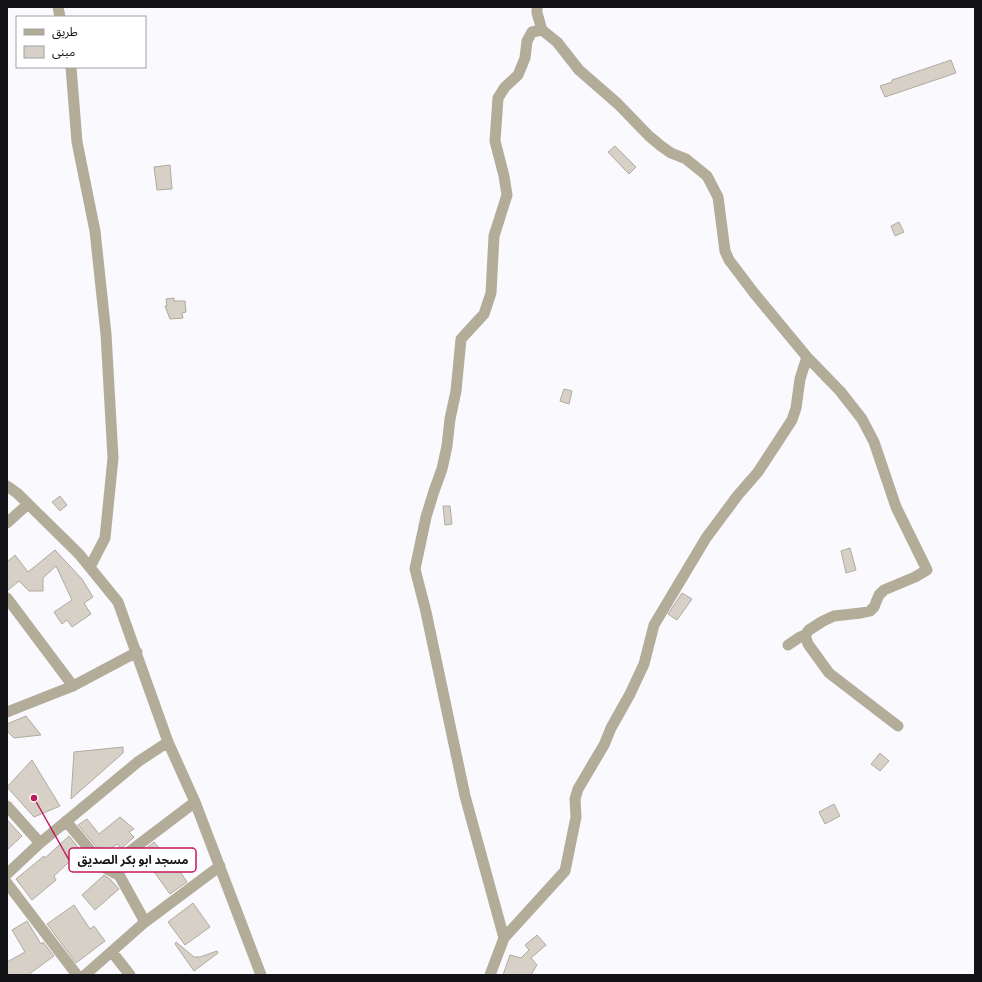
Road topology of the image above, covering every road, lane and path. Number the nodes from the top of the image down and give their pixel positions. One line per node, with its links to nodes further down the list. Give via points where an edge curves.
1 (537, 7): 2 (street)
2 (542, 30): 4 (street, via 557,42 579,70 618,104 649,136 671,153 686,159 707,176 718,197 725,251 729,260); 26 (street, via 532,32 518,75 498,98 495,141 507,195 494,236 491,294 484,314 461,339 447,446 426,517 415,569 465,796)
3 (71, 68): 8 (street, via 77,142 99,263 113,458 106,538)
4 (807, 357): 10 (street, via 840,391 862,419 874,442 896,507 927,570 884,590 870,611 834,616); 26 (street, via 792,420 758,472 706,538 654,626 644,664 604,745 578,789 575,799 576,817 565,872)
5 (7, 486): 6 (street)
6 (28, 504): 7 (street); 8 (street)
7 (7, 523)
8 (90, 567): 12 (street, via 118,602)
9 (7, 598): 13 (street)
10 (805, 635): 11 (street); 15 (street, via 808,644 829,673)
11 (788, 645)
12 (137, 652): 13 (street); 16 (street)
13 (73, 686): 14 (street)
14 (7, 712)
15 (898, 726)
16 (168, 742): 17 (street); 19 (street, via 139,760)
17 (195, 802): 21 (street); 23 (street, via 129,852 117,864)
18 (7, 806): 20 (street)
19 (66, 821): 20 (street); 23 (street, via 105,868)
20 (40, 843): 22 (street)
21 (220, 866): 25 (street); 31 (street)
22 (7, 874)
23 (120, 876): 25 (street)
24 (7, 883): 28 (street)
25 (145, 922): 27 (street)
26 (504, 938): 32 (street)
27 (112, 952): 29 (street); 30 (street)
28 (76, 975)
29 (85, 975)
30 (130, 975)
31 (261, 975)
32 (490, 975)

